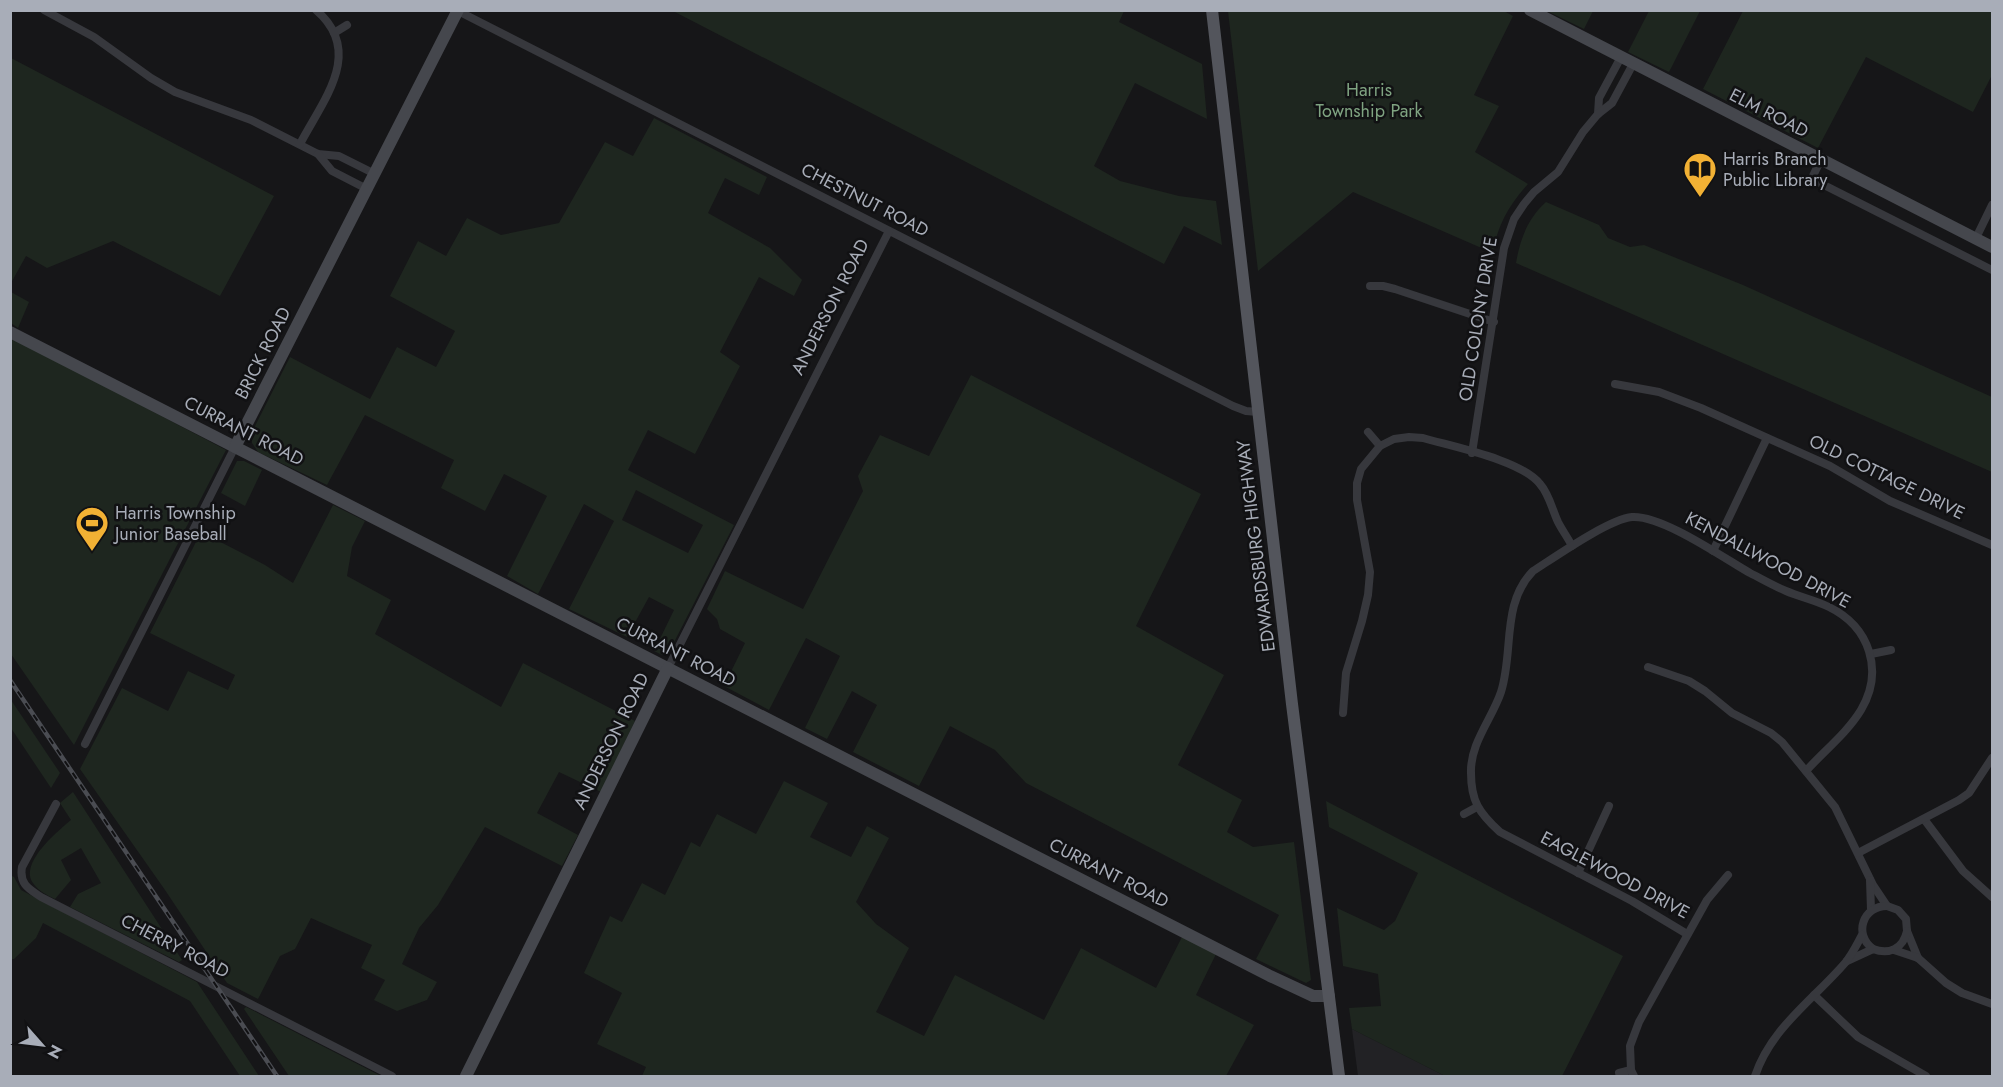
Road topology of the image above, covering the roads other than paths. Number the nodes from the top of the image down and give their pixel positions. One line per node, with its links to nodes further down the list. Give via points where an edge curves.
1 (45, 10): 11 (street, via 94,37 169,88)
2 (316, 10): 7 (street)
3 (1212, 10): 25 (main road, EDWARDSBURG HIGHWAY)
4 (1530, 10): 8 (street, ELM ROAD)
5 (458, 11): 14 (street, BRICK ROAD); 17 (street, CHESTNUT ROAD)
6 (347, 25): 7 (street)
7 (334, 33): 11 (street, via 340,54 338,70)
8 (1621, 57): 9 (street, ELM ROAD); 10 (street, OLD COLONY DRIVE, via 1599,98)
9 (1633, 63): 10 (street, OLD COLONY DRIVE, via 1612,104); 13 (street, ELM ROAD)
10 (1598, 114): 22 (street, OLD COLONY DRIVE, via 1558,172 1534,192 1514,219 1504,248)
11 (300, 144): 12 (street)
12 (318, 154): 14 (street, via 339,156); 15 (street, via 332,171)
13 (1821, 159): 18 (street, ELM ROAD); 20 (street, via 1813,176 1818,182)
14 (375, 174): 15 (street, BRICK ROAD)
15 (367, 189): 29 (street, BRICK ROAD)
16 (1992, 205): 18 (street)
17 (889, 231): 25 (street, CHESTNUT ROAD, via 1233,406); 37 (street, ANDERSON ROAD)
18 (1976, 238): 19 (street, ELM ROAD)
19 (1992, 247)
20 (1992, 270)
21 (1370, 286): 22 (street, via 1395,289)
22 (1494, 322): 30 (street, OLD COLONY DRIVE)
23 (10, 332): 29 (street, CURRANT ROAD)
24 (1615, 384): 27 (street, OLD COTTAGE DRIVE, via 1659,392)
25 (1258, 412): 62 (main road, EDWARDSBURG HIGHWAY)
26 (1368, 432): 28 (street)
27 (1767, 438): 31 (street, OLD COTTAGE DRIVE, via 1830,466 1890,501); 33 (street)
28 (1380, 446): 30 (street, via 1394,439 1423,438); 38 (street, via 1361,469 1357,483 1370,572 1362,621 1346,673)
29 (235, 447): 37 (street, CURRANT ROAD); 39 (street, BRICK ROAD)
30 (1472, 453): 32 (street, via 1505,462 1533,476)
31 (1992, 545)
32 (1572, 546): 33 (street, KENDALLWOOD DRIVE, via 1618,520 1642,517 1668,526); 43 (street, KENDALLWOOD DRIVE, via 1533,570 1516,594 1501,691 1473,755 1472,790)
33 (1713, 551): 35 (street, KENDALLWOOD DRIVE, via 1764,581 1841,614 1860,633)
34 (1890, 650): 35 (street)
35 (1871, 654): 41 (street, via 1870,684 1861,710)
36 (1648, 667): 41 (street, via 1689,681 1740,719 1771,732)
37 (668, 668): 62 (street, CURRANT ROAD, via 1270,976 1313,996); 67 (street, ANDERSON ROAD)
38 (1343, 713)
39 (85, 744)
40 (1992, 758): 46 (street, via 1969,793)
41 (1806, 771): 47 (street, via 1839,813)
42 (56, 804): 66 (street, CHERRY ROAD, via 22,867 26,886)
43 (1477, 807): 45 (street); 48 (street, EAGLEWOOD DRIVE, via 1500,832)
44 (1609, 807): 48 (street)
45 (1464, 814)
46 (1924, 819): 47 (street); 51 (street, via 1963,871)
47 (1858, 853): 50 (street)
48 (1578, 873): 55 (street, EAGLEWOOD DRIVE)
49 (1728, 875): 55 (street)
50 (1870, 880): 52 (street); 53 (street)
51 (1992, 897)
52 (1887, 906): 53 (street); 54 (street, via 1902,914)
53 (1871, 910): 56 (street, via 1863,921)
54 (1908, 931): 58 (street); 59 (street)
55 (1687, 934): 65 (street, EAGLEWOOD DRIVE, via 1633,1036)
56 (1862, 935): 57 (street); 60 (street)
57 (1873, 949): 58 (street); 60 (street)
58 (1894, 950): 59 (street)
59 (1918, 958): 63 (street, via 1962,993)
60 (1846, 962): 61 (street)
61 (1814, 995): 69 (street, via 1772,1041); 70 (street, via 1858,1037)
62 (1329, 996): 68 (main road, EDWARDSBURG HIGHWAY)
63 (1992, 1004)
64 (1619, 1073): 65 (street)
65 (1633, 1073)
66 (392, 1077)
67 (466, 1077)
68 (1339, 1077)
69 (1755, 1077)
70 (1926, 1077)

